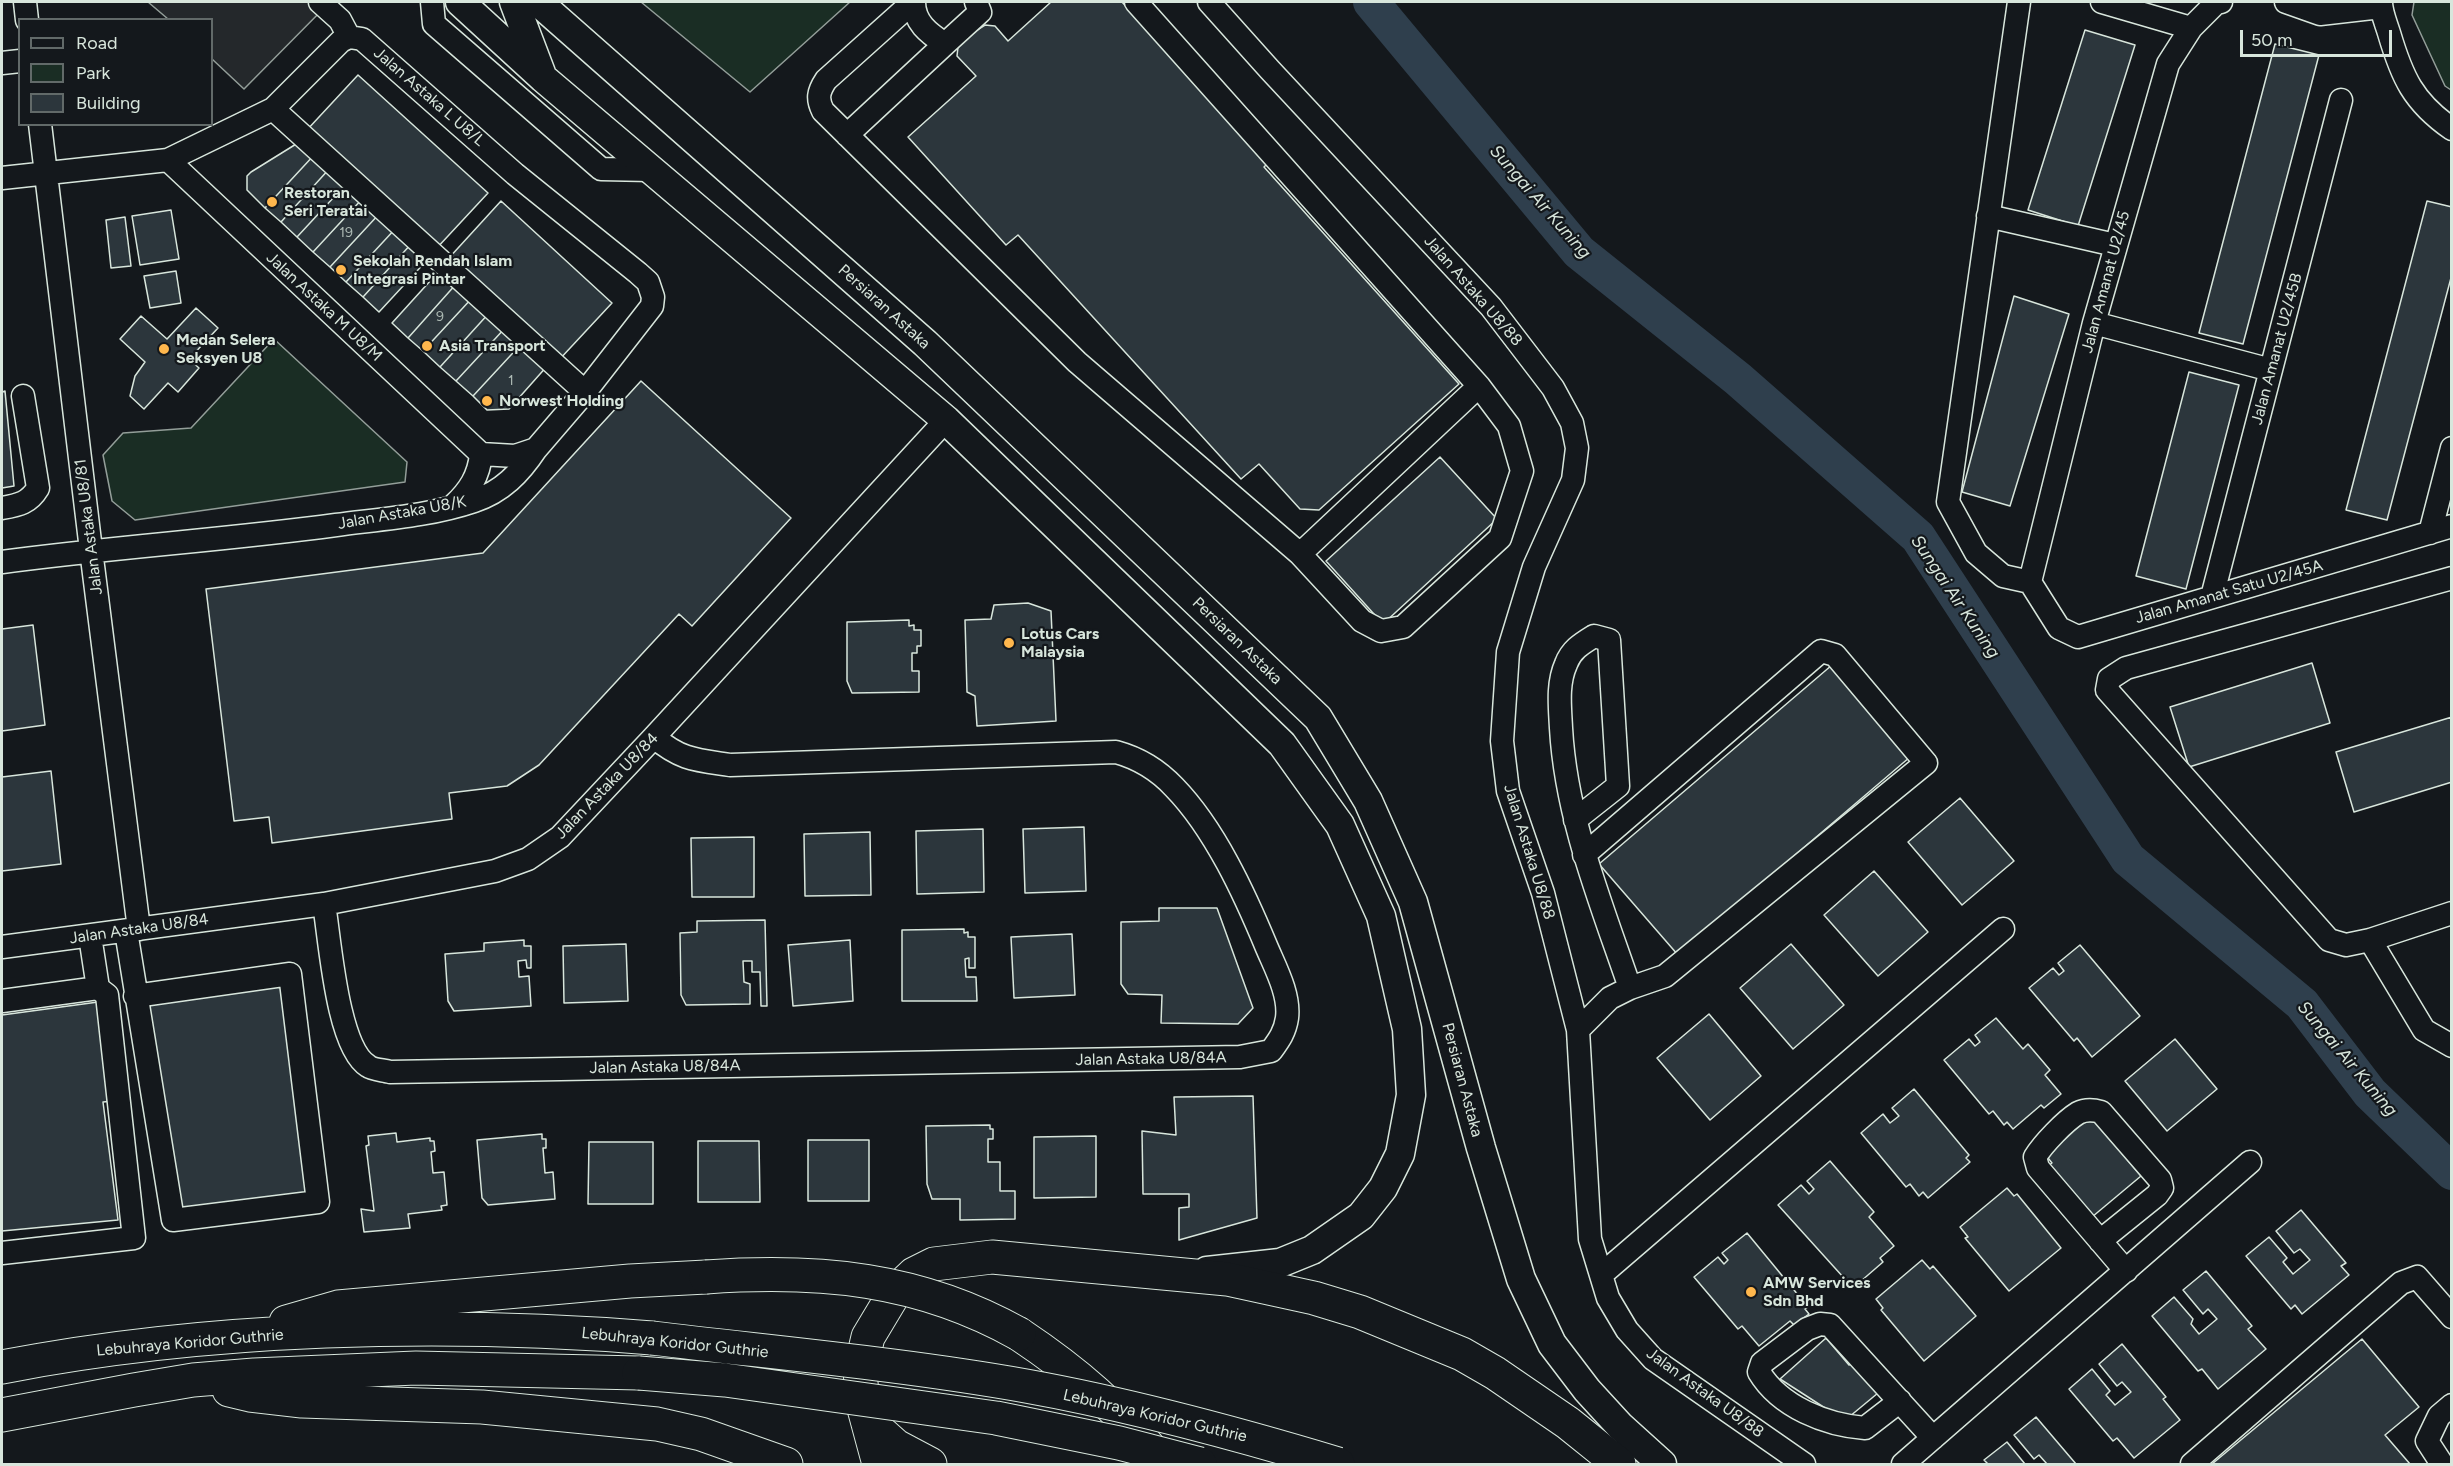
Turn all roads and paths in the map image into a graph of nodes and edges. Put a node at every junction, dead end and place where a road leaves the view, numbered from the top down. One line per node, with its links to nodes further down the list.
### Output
1 (25, 2): 17 (street)
2 (320, 2): 20 (street)
3 (432, 2): 31 (street)
4 (460, 2): 24 (main road)
5 (514, 2): 24 (main road)
6 (538, 2): 19 (main road, Persiaran Astaka)
7 (567, 2): 19 (main road)
8 (913, 2): 21 (street); 29 (street)
9 (1136, 2): 40 (street)
10 (1209, 2): 70 (street, Jalan Astaka U8/88)
11 (2019, 2): 34 (street)
12 (2102, 2): 18 (street)
13 (2217, 2): 18 (street, Jalan Amanat U2/45)
14 (2286, 2): 15 (street)
15 (2381, 4): 28 (street)
16 (982, 5): 21 (street)
17 (27, 18)
18 (2191, 28): 35 (street, Jalan Amanat U2/45)
19 (575, 34): 38 (main road, Persiaran Astaka)
20 (349, 37): 26 (street); 36 (street, Jalan Astaka L U8/L)
21 (945, 44): 29 (street)
22 (18, 61): 23 (street)
23 (2, 63)
24 (543, 78): 31 (main road)
25 (2341, 100): 39 (street, Jalan Amanat U2/45B)
26 (273, 109): 30 (street); 41 (street)
27 (40, 126): 32 (street, Jalan Astaka U8/81)
28 (2451, 129)
29 (847, 135): 51 (street)
30 (168, 160): 32 (street); 46 (street, Jalan Astaka M U8/M)
31 (651, 170): 43 (main road)
32 (46, 172): 33 (street); 50 (street, Jalan Astaka U8/81)
33 (2, 178)
34 (1988, 216): 35 (street); 54 (street)
35 (2115, 245): 37 (street, Jalan Amanat U2/45)
36 (653, 297): 41 (street, Jalan Astaka U8/K)
37 (2094, 322): 39 (street); 54 (street, Jalan Amanat U2/45)
38 (925, 343): 43 (main road); 94 (main road, Persiaran Astaka)
39 (2271, 370): 55 (street, Jalan Amanat U2/45B)
40 (1479, 386): 51 (street); 51 (street)
41 (585, 392): 45 (street, Jalan Astaka U8/K)
42 (23, 396): 48 (street)
43 (946, 420): 56 (street, Jalan Astaka U8/84); 76 (main road)
44 (2451, 448): 49 (street)
45 (536, 449): 46 (street); 47 (street, Jalan Astaka U8/K)
46 (481, 454): 47 (street)
47 (454, 505): 50 (street, Jalan Astaka U8/K)
48 (2, 508)
49 (2441, 530): 55 (street, Jalan Amanat Satu U2/45A)
50 (91, 550): 52 (street, Jalan Astaka U8/K); 62 (street, Jalan Astaka U8/81)
51 (1300, 554)
52 (2, 562)
53 (2451, 578): 64 (street)
54 (2030, 582): 55 (street, Jalan Amanat Satu U2/45A)
55 (2212, 597)
56 (654, 737): 59 (street, Jalan Astaka U8/84); 59 (street, Jalan Astaka U8/84A)
57 (1575, 820): 57 (street); 58 (street)
58 (1584, 855): 67 (street); 67 (street)
59 (324, 904): 62 (street, Jalan Astaka U8/84)
60 (2451, 913): 64 (street)
61 (2003, 929): 77 (street)
62 (133, 930): 63 (street, Jalan Astaka U8/84); 68 (street, Jalan Astaka U8/81)
63 (90, 936): 65 (street, Jalan Astaka U8/84); 66 (street)
64 (2370, 940): 71 (street)
65 (2, 947)
66 (98, 988): 69 (street); 74 (street)
67 (1630, 988): 70 (street)
68 (135, 996): 68 (street, Jalan Astaka U8/81)
69 (2, 1001)
70 (1578, 1030): 77 (street, Jalan Astaka U8/88)
71 (2451, 1046)
72 (2250, 1162): 75 (street)
73 (2100, 1241): 73 (street); 75 (street)
74 (2, 1253)
75 (2126, 1270): 86 (street)
76 (1184, 1274): 85 (highway); 93 (highway)
77 (1601, 1275): 95 (street, Jalan Astaka U8/88)
78 (2451, 1317): 97 (street)
79 (232, 1338): 80 (highway, Lebuhraya Koridor Guthrie); 90 (highway, bridge); 92 (highway, Lebuhraya Koridor Guthrie, bridge)
80 (2, 1367)
81 (193, 1380): 84 (highway, Lebuhraya Koridor Guthrie); 87 (highway); 91 (highway, Lebuhraya Koridor Guthrie, bridge)
82 (1900, 1401): 82 (street); 86 (street)
83 (2451, 1405): 98 (street)
84 (2, 1415)
85 (867, 1420): 88 (highway); 89 (highway)
86 (1933, 1438): 96 (street)
87 (786, 1464)
88 (879, 1464)
89 (930, 1464)
90 (1164, 1464)
91 (1200, 1464)
92 (1338, 1464)
93 (1619, 1464)
94 (1662, 1464)
95 (1804, 1464)
96 (1903, 1464)
97 (2192, 1464)
98 (2442, 1464)

